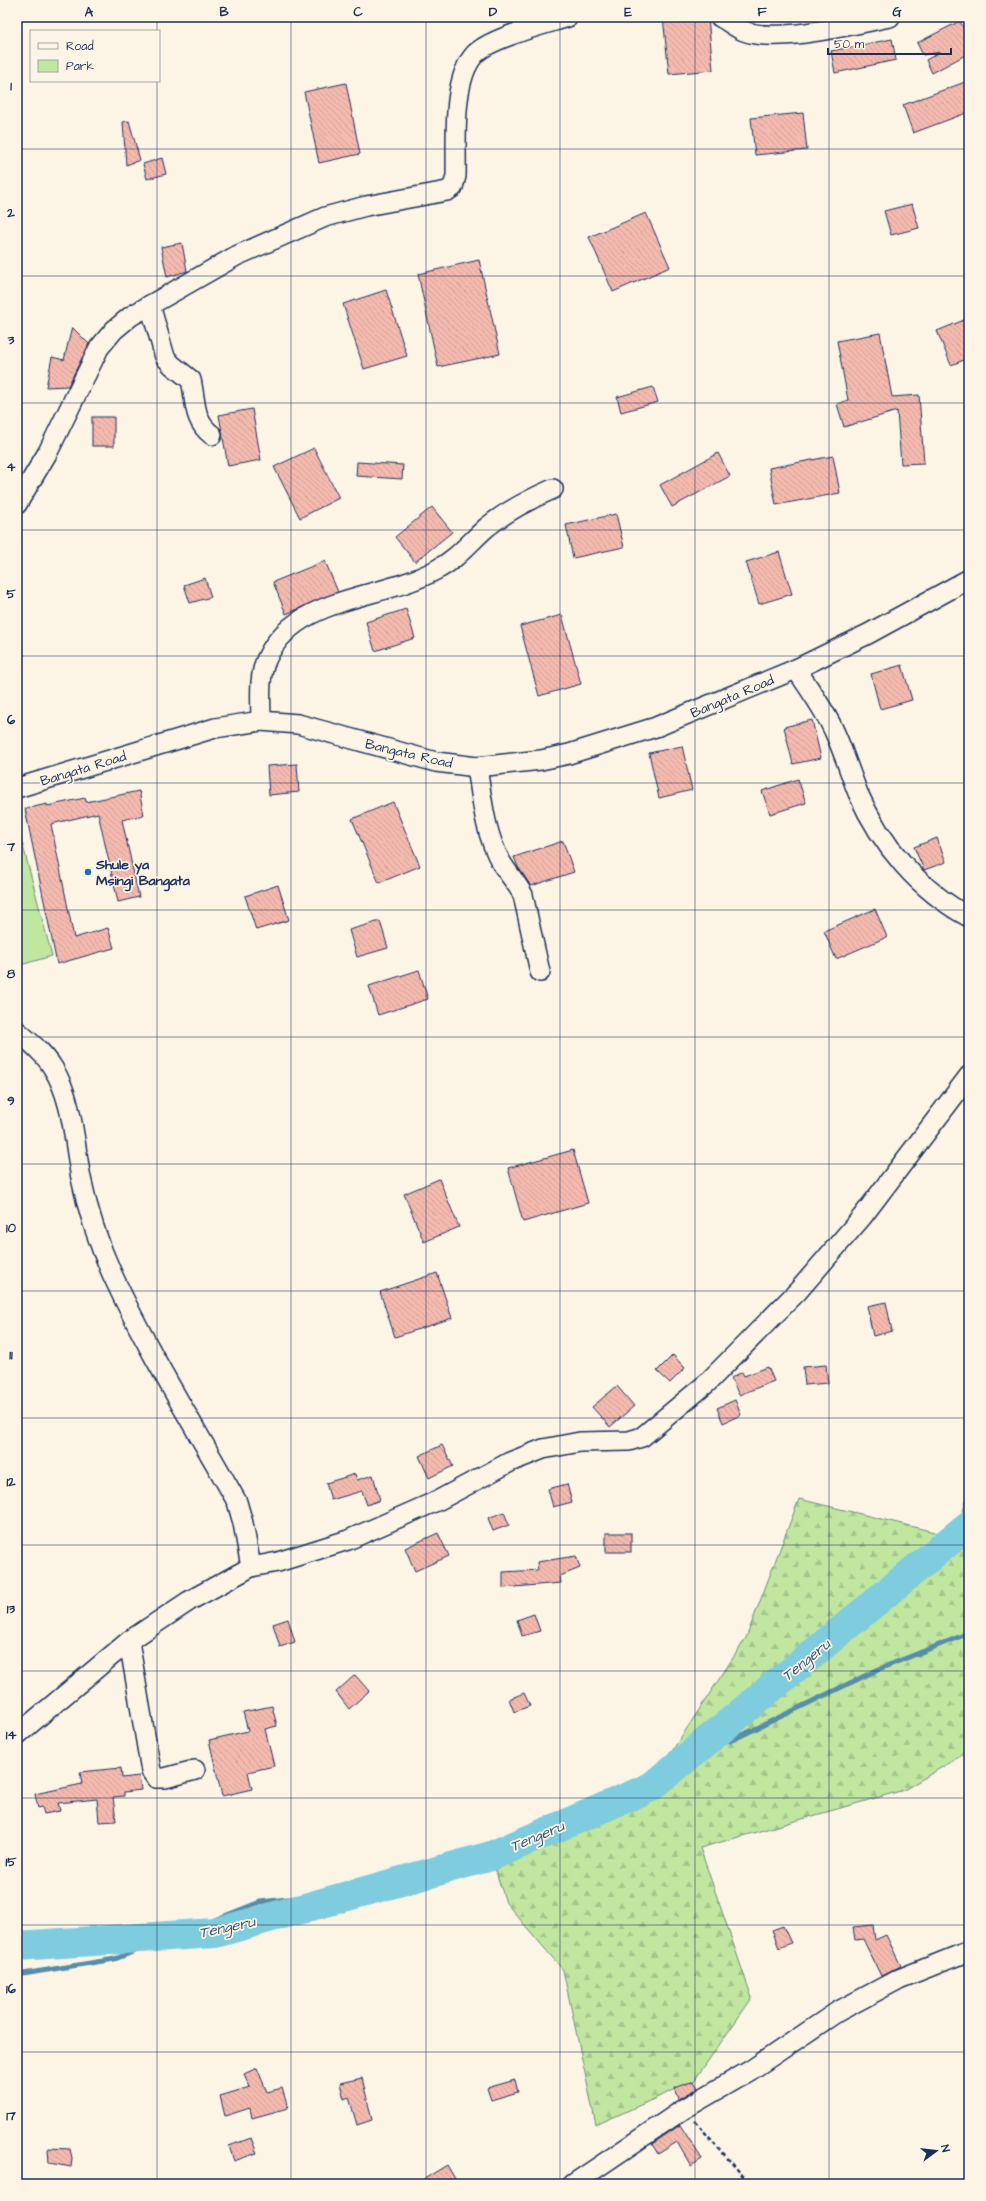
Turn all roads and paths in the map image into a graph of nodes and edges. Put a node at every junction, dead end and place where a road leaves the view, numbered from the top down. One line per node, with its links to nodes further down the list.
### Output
1 (568, 17): 4 (street)
2 (720, 17): 3 (street)
3 (890, 17)
4 (150, 305): 5 (street); 7 (street)
5 (212, 435)
6 (553, 490): 10 (street)
7 (17, 504)
8 (969, 579): 9 (street, Bangata Road)
9 (796, 669): 11 (street, Bangata Road); 13 (street)
10 (261, 721): 11 (street, Bangata Road); 12 (street, Bangata Road)
11 (477, 767): 14 (street)
12 (17, 788)
13 (969, 917)
14 (540, 972)
15 (17, 1032): 17 (street)
16 (969, 1076): 17 (street)
17 (251, 1567): 18 (street)
18 (130, 1641): 19 (street); 20 (street)
19 (17, 1735)
20 (195, 1770)
21 (969, 1951): 22 (street)
22 (684, 2109): 23 (street); 24 (path)
23 (573, 2184)
24 (750, 2184)

